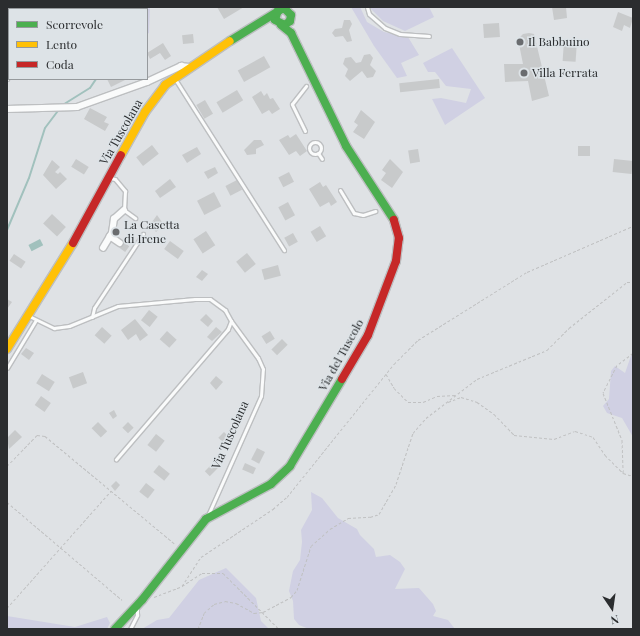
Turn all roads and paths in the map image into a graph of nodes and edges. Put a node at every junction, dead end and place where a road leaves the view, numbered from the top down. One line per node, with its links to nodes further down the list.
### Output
1 (295, 7): 4 (street)
2 (367, 7): 8 (lane)
3 (281, 9): 4 (street); 5 (street, Via Tuscolana); 6 (street)
4 (291, 18): 6 (street); 7 (street)
5 (260, 21): 6 (street); 9 (street, Via Tuscolana)
6 (279, 25): 7 (street)
7 (291, 33): 43 (street, Via del Tuscolo)
8 (429, 36)
9 (188, 67): 10 (street, Via Tuscolana); 12 (street)
10 (174, 77): 16 (street, Via Tuscolana); 26 (lane)
11 (306, 86): 13 (lane)
12 (7, 109)
13 (305, 131)
14 (318, 153): 14 (lane); 15 (lane)
15 (322, 159)
16 (109, 178): 18 (lane); 29 (street, Via Tuscolana)
17 (340, 190): 19 (lane)
18 (124, 210): 20 (lane); 23 (street)
19 (375, 211)
20 (135, 218)
21 (633, 226): 34 (path)
22 (143, 234): 28 (lane)
23 (110, 236): 24 (street); 25 (street)
24 (120, 243)
25 (103, 248)
26 (284, 250)
27 (633, 282): 35 (path)
28 (92, 317): 29 (lane, Via Tuscolana); 30 (lane, Via Tuscolana)
29 (32, 318): 31 (street, Via Tuscolana); 33 (lane)
30 (231, 321): 37 (lane); 43 (lane, Via Tuscolana)
31 (7, 350)
32 (633, 353): 39 (path)
33 (7, 368)
34 (386, 374): 35 (path); 46 (path)
35 (456, 395): 36 (path)
36 (446, 403): 39 (path); 50 (path)
37 (116, 459)
38 (7, 466): 41 (path)
39 (623, 473): 40 (path)
40 (633, 476)
41 (112, 491): 44 (path); 45 (path)
42 (7, 502): 45 (path)
43 (206, 519): 48 (street, Via del Tuscolo)
44 (174, 543)
45 (60, 548): 47 (path); 49 (path)
46 (182, 586): 48 (path); 50 (path)
47 (122, 600)
48 (140, 603): 51 (street, Via del Tuscolo); 52 (lane)
49 (7, 608)
50 (263, 612): 53 (path); 54 (path)
51 (115, 629)
52 (130, 629)
53 (198, 629)
54 (279, 629)

